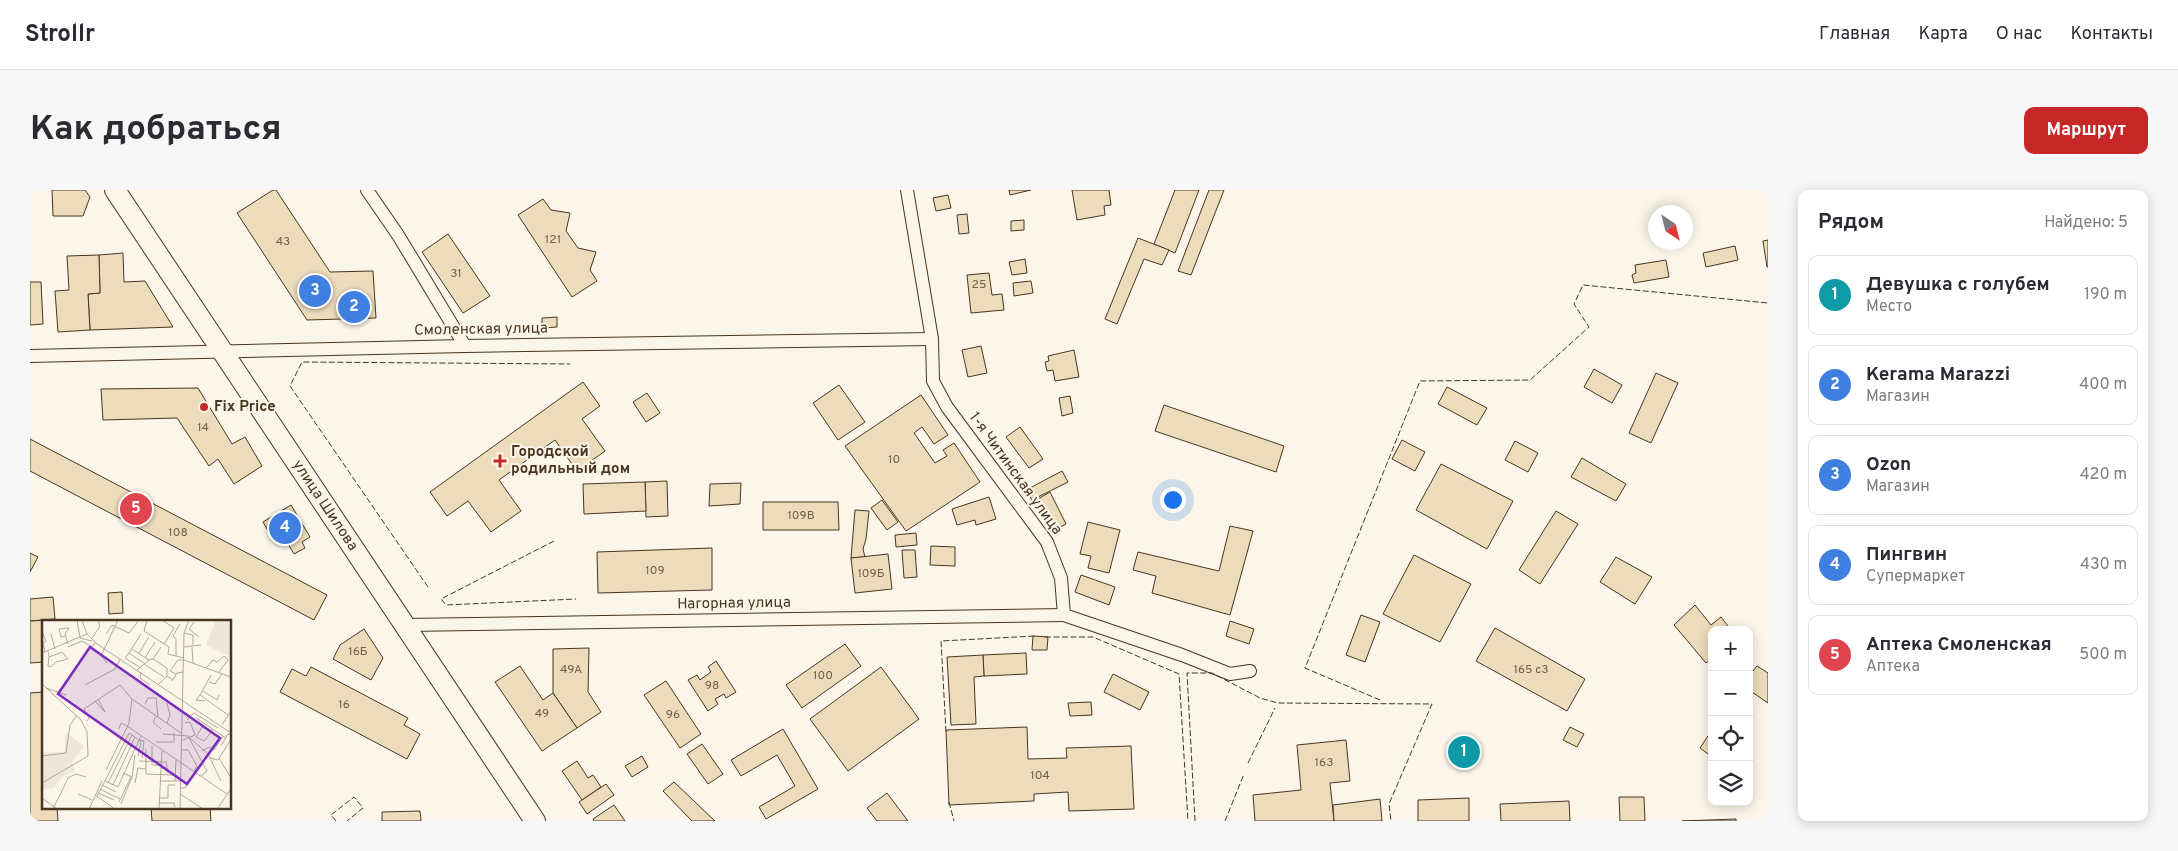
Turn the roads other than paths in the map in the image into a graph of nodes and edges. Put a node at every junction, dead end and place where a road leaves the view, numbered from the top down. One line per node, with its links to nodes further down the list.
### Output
1 (115, 190): 6 (main road, улица Шилова)
2 (366, 190): 5 (street)
3 (907, 190): 4 (street, 1-я Читинская улица)
4 (932, 339): 5 (street, Смоленская улица); 8 (street, 1-я Читинская улица)
5 (465, 346): 6 (street, Смоленская улица)
6 (223, 352): 7 (street, Смоленская улица); 9 (main road, улица Шилова)
7 (30, 356)
8 (1064, 615): 9 (street, Нагорная улица); 10 (street)
9 (405, 624): 11 (main road, улица Шилова)
10 (1250, 672)
11 (535, 821)

